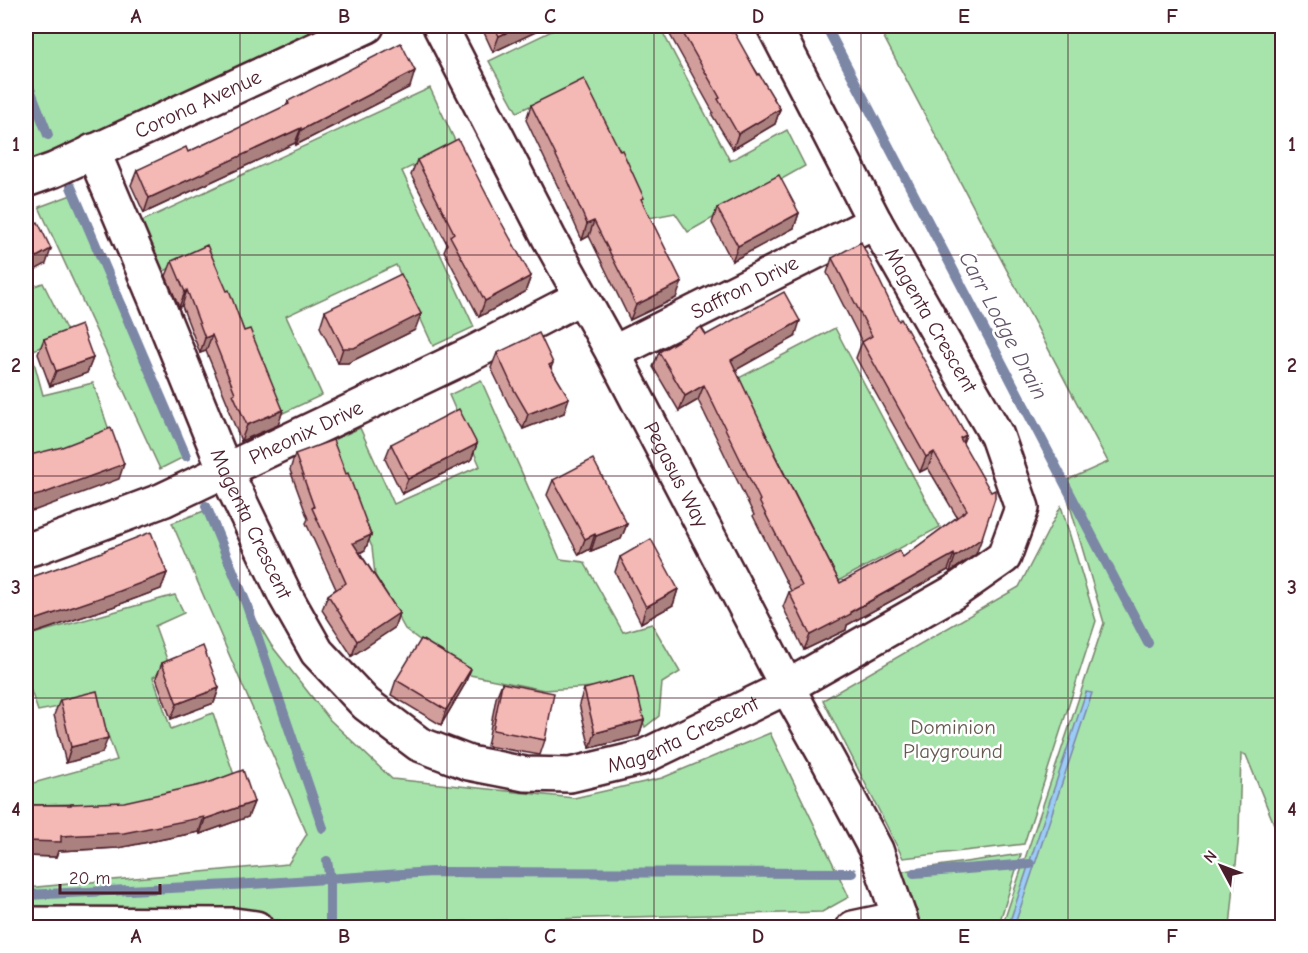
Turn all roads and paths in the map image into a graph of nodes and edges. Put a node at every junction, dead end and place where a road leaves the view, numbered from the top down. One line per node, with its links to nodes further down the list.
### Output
1 (367, 26): 4 (street, Corona Avenue)
2 (440, 26): 7 (street, Pegasus Way)
3 (774, 26): 6 (street, Magenta Crescent)
4 (93, 151): 5 (street, Corona Avenue); 9 (street, Magenta Crescent)
5 (26, 180)
6 (876, 222): 8 (street, Saffron Drive); 11 (street, Magenta Crescent)
7 (581, 297): 8 (street, Pegasus Way); 9 (street, Pheonix Drive)
8 (613, 353): 11 (street, Pegasus Way)
9 (225, 470): 10 (street, Pheonix Drive); 11 (street, Magenta Crescent)
10 (26, 550)
11 (787, 687): 12 (street, Pegasus Way)
12 (901, 922): 15 (street)
13 (26, 924): 14 (street)
14 (256, 927)
15 (853, 927)

